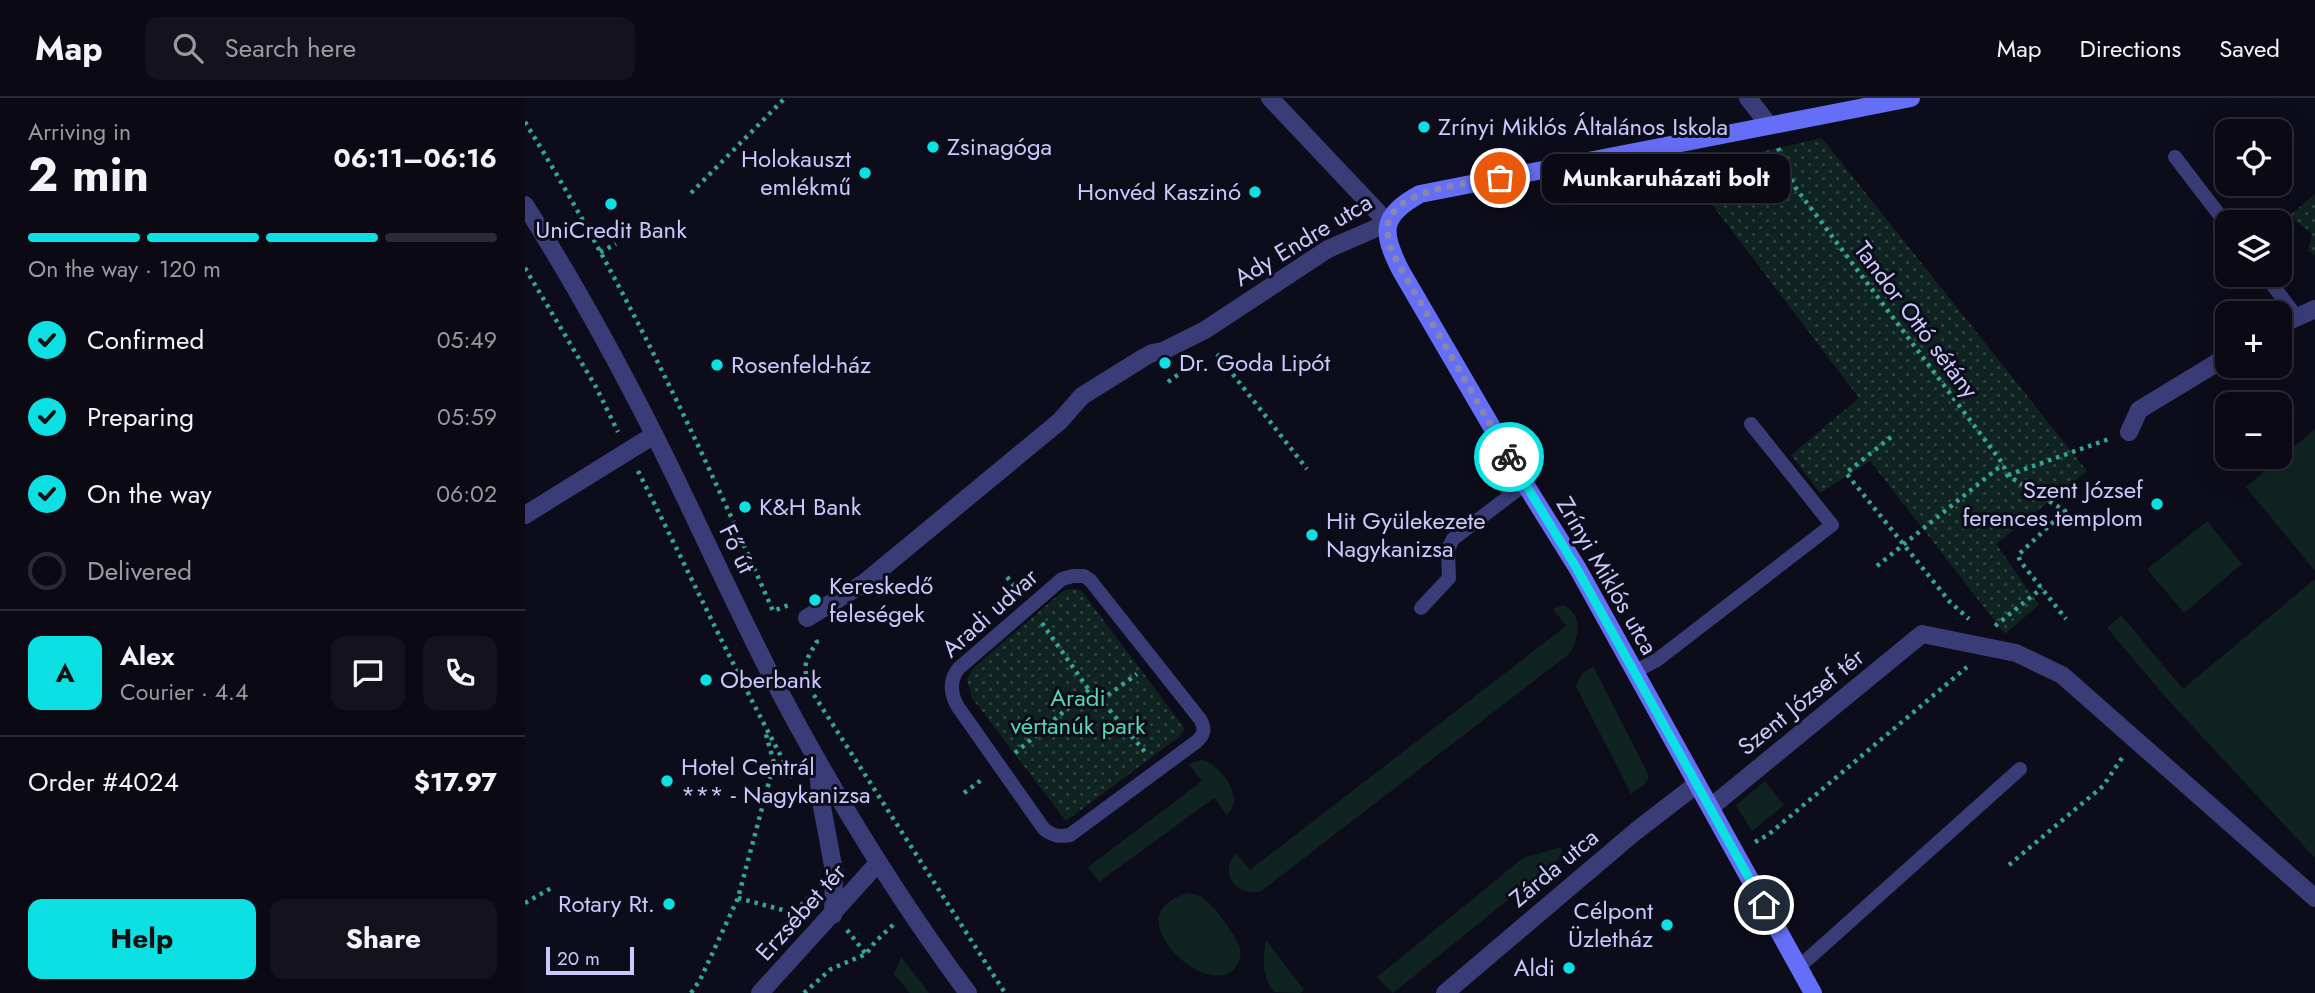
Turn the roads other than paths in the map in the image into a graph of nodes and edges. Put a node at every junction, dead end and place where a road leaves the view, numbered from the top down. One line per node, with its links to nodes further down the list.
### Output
1 (1270, 98): 8 (street)
2 (1748, 98): 4 (street)
3 (1911, 98): 4 (main road, Ady Endre utca)
4 (1768, 124): 8 (main road, Ady Endre utca)
5 (2175, 157): 7 (lane)
6 (525, 205): 16 (street, Fő út)
7 (2216, 210)
8 (1388, 223): 17 (main road, Zrínyi Miklós utca); 20 (street, Ady Endre utca)
9 (2274, 287): 11 (lane)
10 (2315, 309): 11 (street)
11 (2297, 316): 12 (street)
12 (2292, 319)
13 (2215, 364): 15 (street)
14 (1751, 424): 21 (lane)
15 (2129, 432)
16 (654, 435): 18 (street); 22 (street, Fő út)
17 (1525, 484): 19 (lane); 21 (main road, Zrínyi Miklós utca)
18 (525, 515)
19 (1421, 608)
20 (807, 618)
21 (1634, 672): 25 (main road, Zrínyi Miklós utca)
22 (817, 759): 27 (street, Fő út); 29 (street)
23 (1159, 769): 23 (lane, Aradi udvar)
24 (2019, 769): 30 (lane)
25 (1697, 784): 26 (main road, Zrínyi Miklós utca); 33 (street, Zárda utca)
26 (1710, 807): 28 (street, Szent József tér); 30 (main road, Zrínyi Miklós utca)
27 (878, 863): 29 (street, Erzsébet tér); 32 (street, Fő út)
28 (2315, 898)
29 (833, 915): 31 (street, Erzsébet tér)
30 (1798, 967): 34 (main road, Zrínyi Miklós utca)
31 (760, 993)
32 (968, 993)
33 (1445, 993)
34 (1813, 993)

